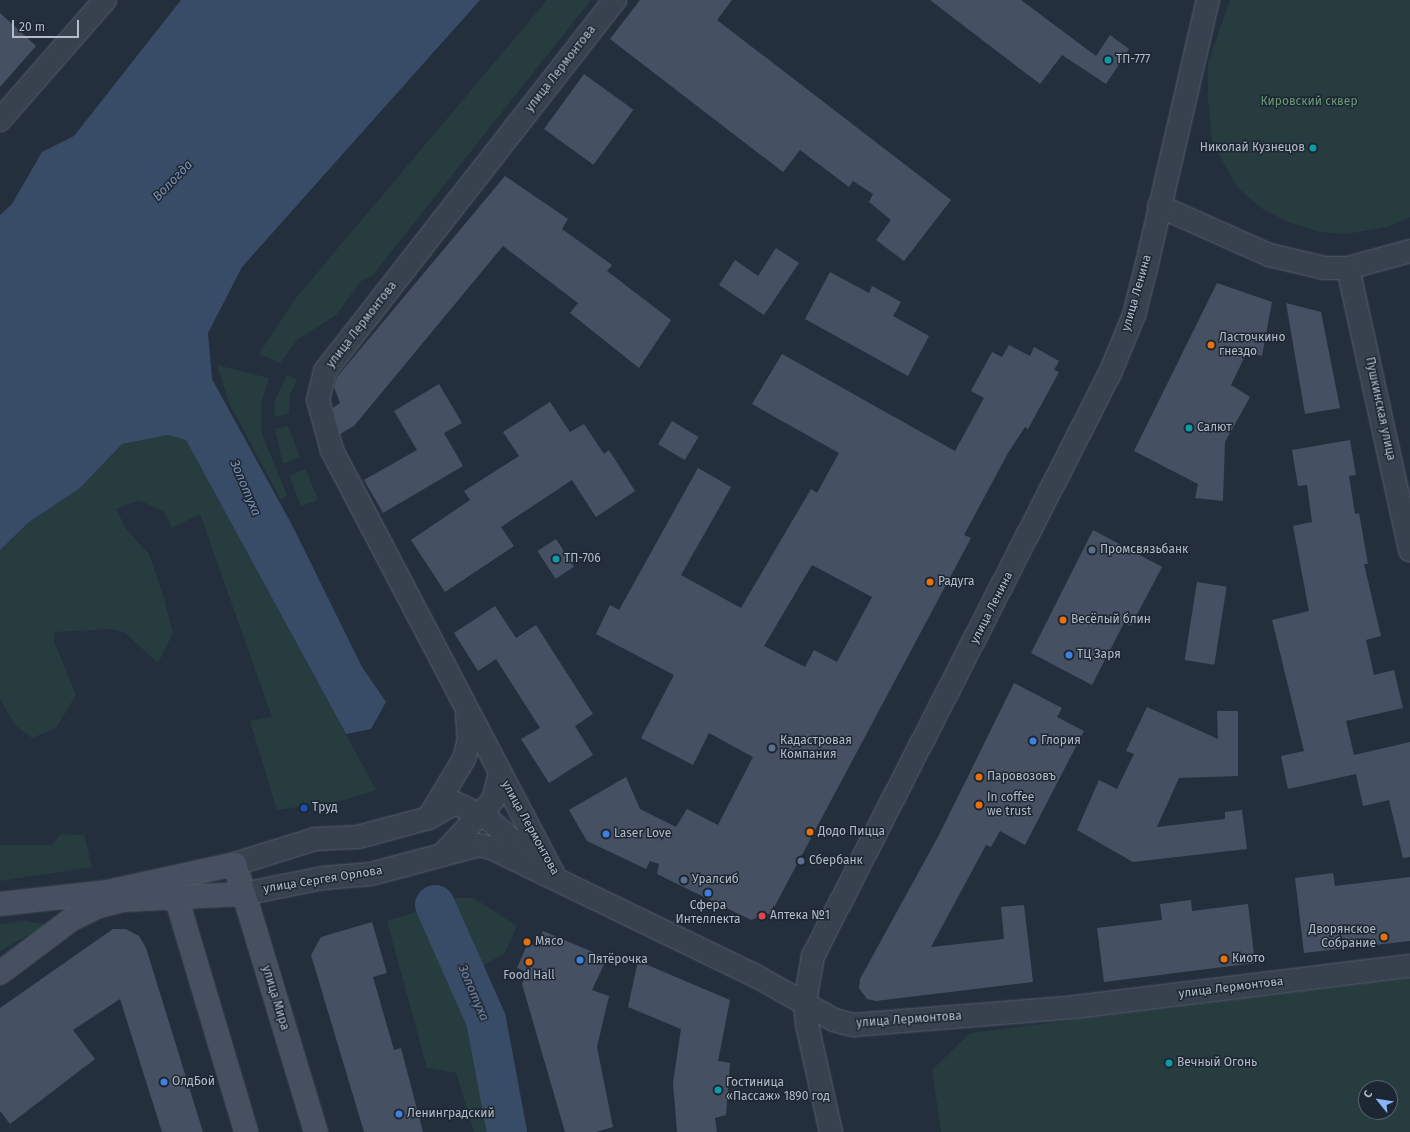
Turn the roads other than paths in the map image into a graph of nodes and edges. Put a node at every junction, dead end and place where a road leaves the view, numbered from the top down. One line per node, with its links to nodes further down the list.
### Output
1 (105, 0): 4 (street)
2 (615, 0): 9 (street, улица Лермонтова)
3 (1208, 0): 5 (street, улица Ленина)
4 (0, 120)
5 (1159, 206): 7 (street); 23 (street, улица Ленина)
6 (1410, 251): 7 (street)
7 (1348, 268): 8 (street, Пушкинская улица)
8 (1410, 550)
9 (466, 712): 10 (street, улица Лермонтова); 12 (street, улица Лермонтова)
10 (500, 773): 11 (street); 15 (street, улица Лермонтова)
11 (482, 815): 12 (street, улица Сергея Орлова); 13 (street); 15 (street, улица Сергея Орлова)
12 (429, 818): 13 (street); 14 (street, улица Сергея Орлова)
13 (442, 855): 15 (street, улица Сергея Орлова); 18 (street, улица Сергея Орлова)
14 (235, 864): 16 (main road, улица Сергея Орлова); 18 (main road, улица Мира)
15 (555, 877): 23 (street, улица Лермонтова)
16 (173, 888): 17 (main road, улица Сергея Орлова); 18 (main road, улица Сергея Орлова); 20 (main road, улица Сергея Орлова); 24 (main road)
17 (107, 892): 19 (main road); 20 (main road)
18 (243, 894): 25 (main road, улица Мира)
19 (0, 904)
20 (72, 919): 22 (main road, улица Сергея Орлова)
21 (1410, 966): 23 (street, улица Лермонтова)
22 (0, 973)
23 (806, 1002): 26 (street, улица Ленина)
24 (246, 1132)
25 (316, 1132)
26 (831, 1132)

